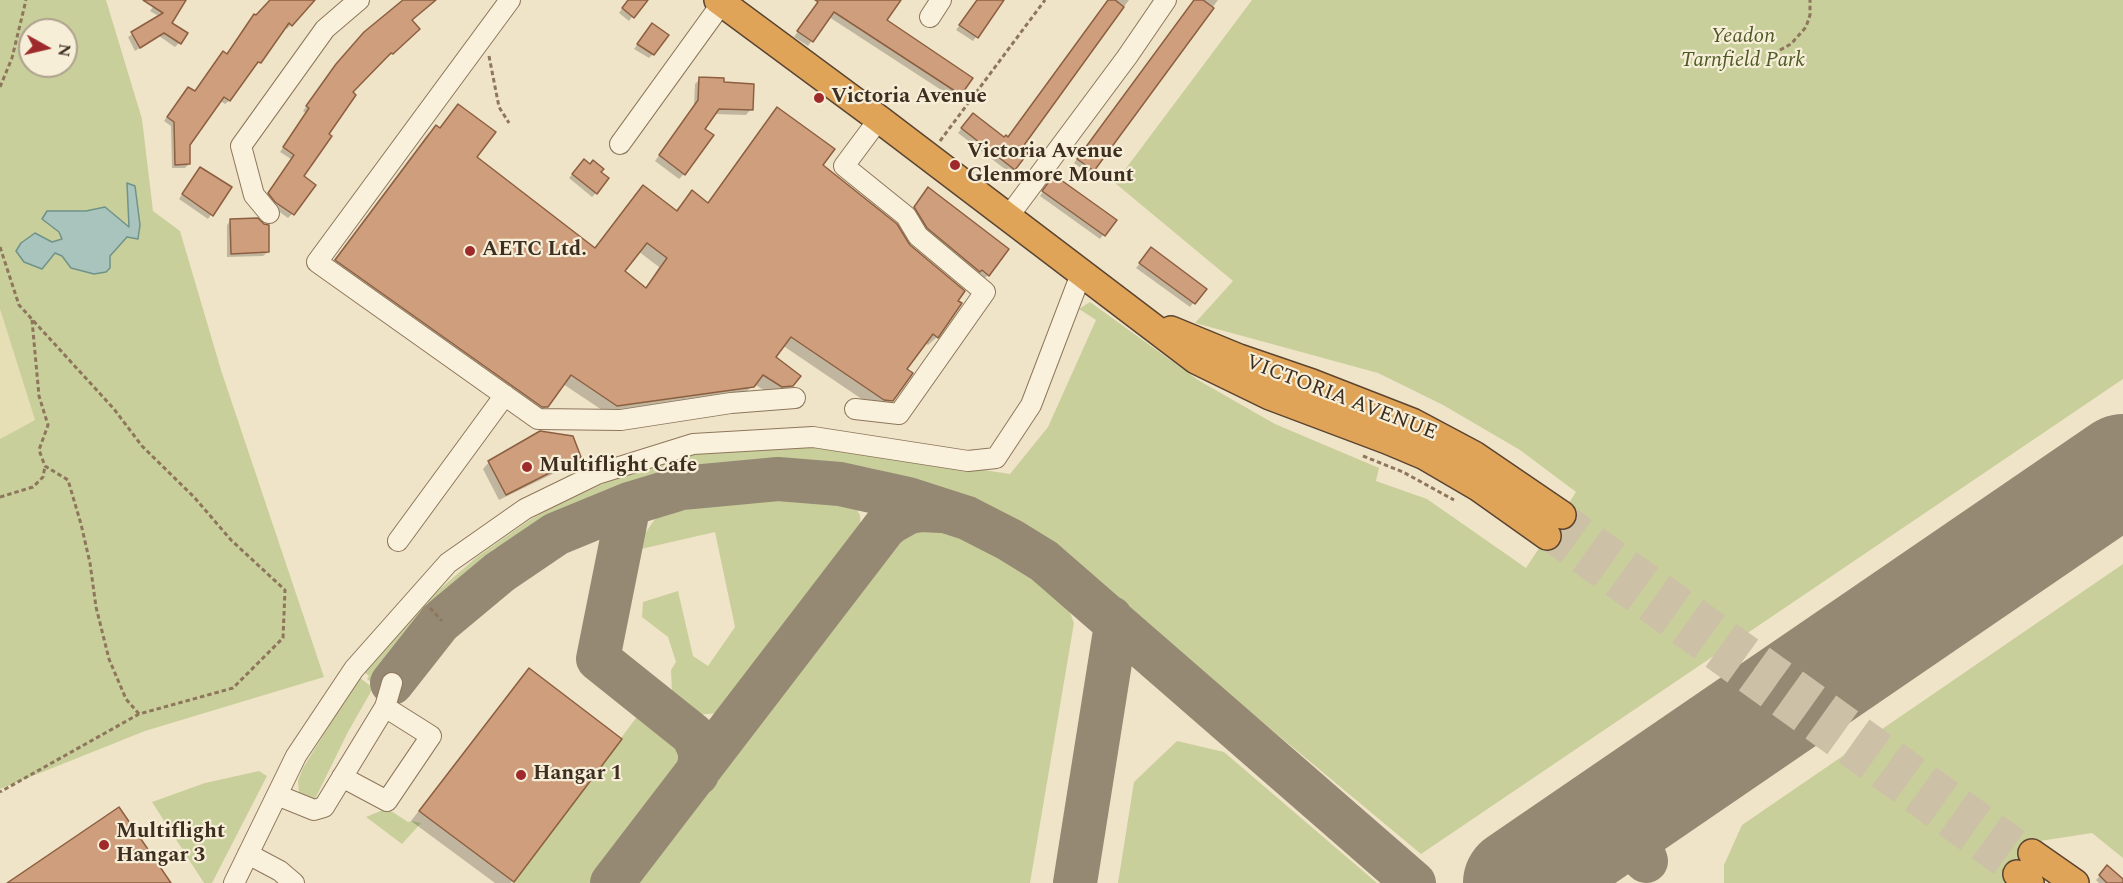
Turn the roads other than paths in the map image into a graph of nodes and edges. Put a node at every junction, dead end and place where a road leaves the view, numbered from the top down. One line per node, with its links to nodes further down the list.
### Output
1 (359, 0): 9 (street)
2 (510, 0): 12 (street)
3 (942, 0): 6 (street)
4 (1166, 0): 10 (street)
5 (720, 2): 7 (highway, VICTORIA AVENUE); 8 (street)
6 (930, 17)
7 (879, 119): 10 (highway, VICTORIA AVENUE); 14 (street)
8 (620, 144)
9 (269, 213)
10 (1008, 217): 11 (highway, VICTORIA AVENUE)
11 (1081, 274): 15 (highway, VICTORIA AVENUE); 20 (street)
12 (505, 395): 13 (street); 16 (street)
13 (795, 398)
14 (855, 409)
15 (1555, 526)
16 (398, 541)
17 (392, 683): 18 (street)
18 (385, 707): 19 (street); 19 (street)
19 (342, 777): 20 (street)
20 (277, 795): 21 (street)
21 (248, 854): 23 (street); 24 (street)
22 (2026, 870): 25 (highway)
23 (234, 883)
24 (294, 883)
25 (2075, 883)

